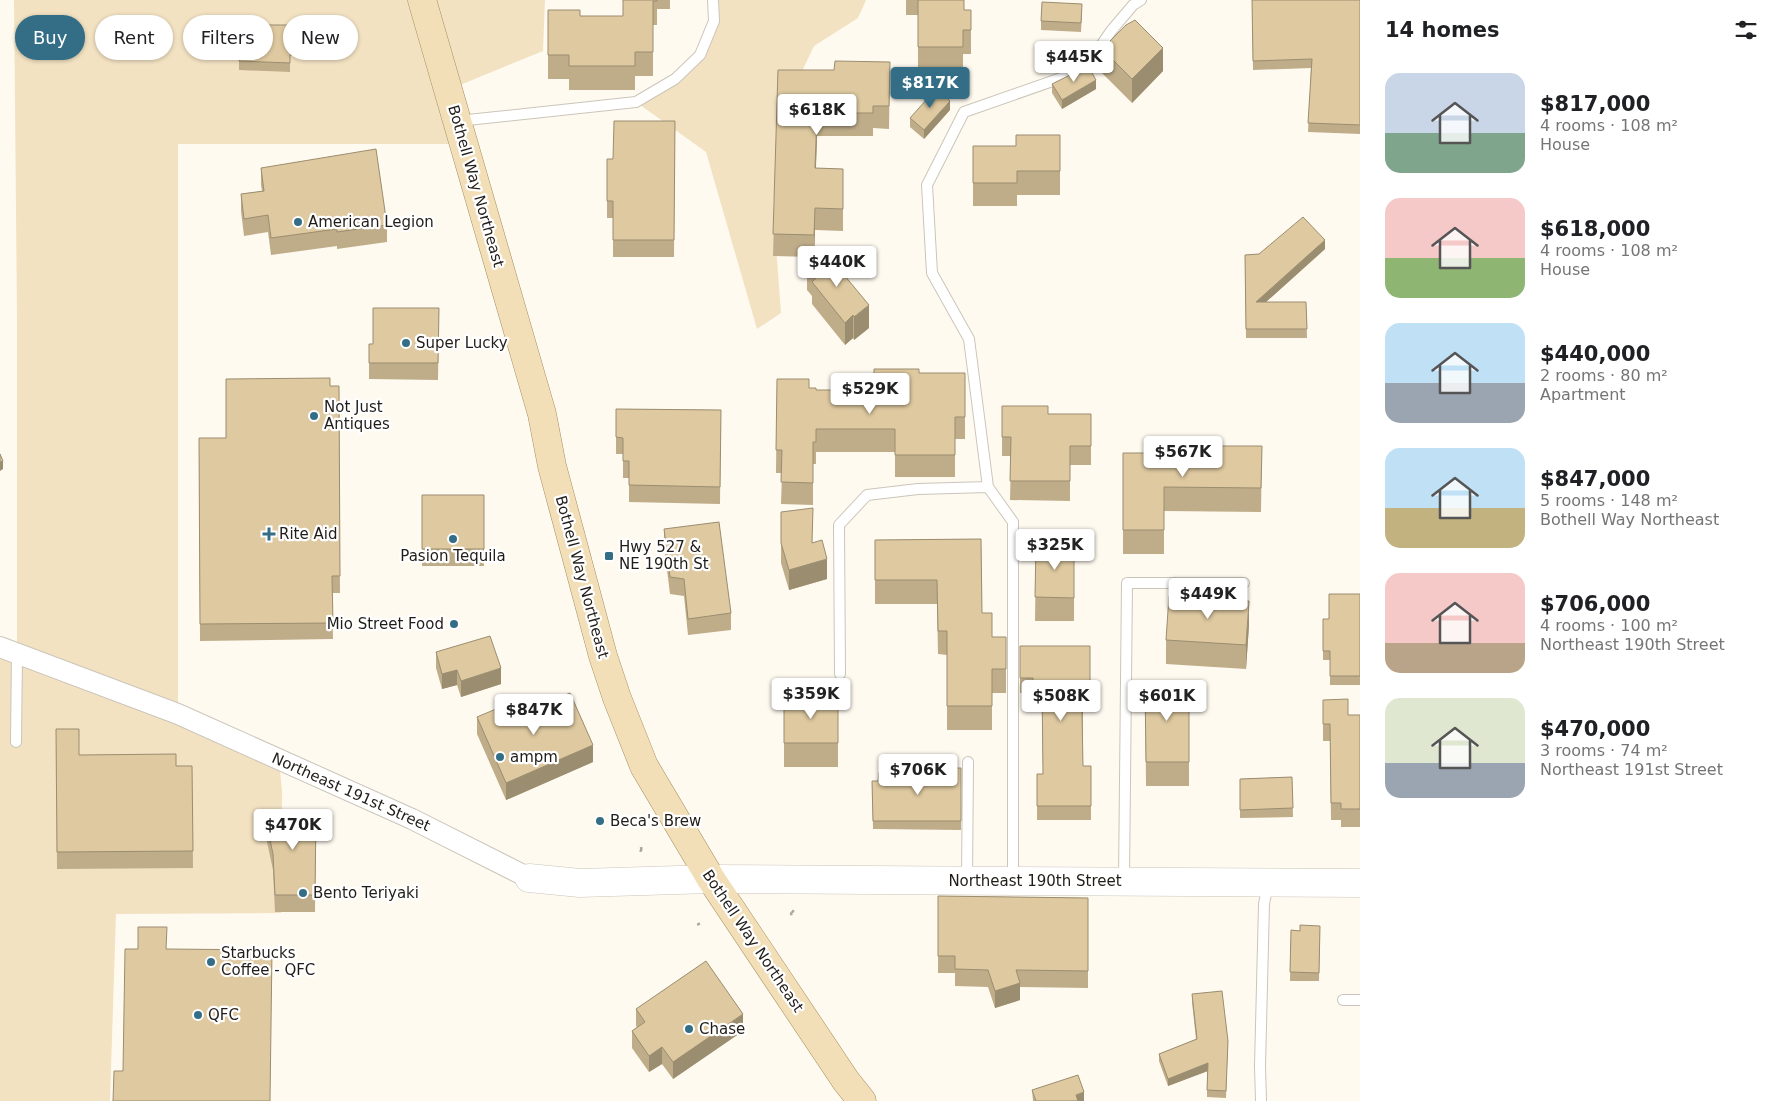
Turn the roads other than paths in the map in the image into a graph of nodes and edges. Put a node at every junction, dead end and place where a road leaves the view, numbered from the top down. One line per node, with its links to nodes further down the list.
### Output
1 (422, 0): 4 (main road, Bothell Way Northeast)
2 (713, 0): 4 (lane)
3 (1141, 0): 5 (lane)
4 (457, 121): 12 (main road, Bothell Way Northeast)
5 (988, 488): 8 (lane); 14 (lane)
6 (1244, 584): 15 (lane)
7 (8, 650): 9 (lane); 11 (street, Northeast 191st Street)
8 (840, 674)
9 (16, 742)
10 (968, 762): 13 (lane)
11 (529, 878): 12 (street, Northeast 191st Street)
12 (711, 879): 13 (street, Northeast 190th Street); 20 (main road, Bothell Way Northeast)
13 (967, 881): 14 (street, Northeast 190th Street)
14 (1013, 881): 15 (street, Northeast 190th Street)
15 (1124, 881): 16 (street, Northeast 190th Street)
16 (1268, 883): 17 (street, Northeast 190th Street); 21 (lane)
17 (1360, 883)
18 (1343, 1000): 19 (lane)
19 (1360, 1000)
20 (862, 1101)
21 (1261, 1101)

